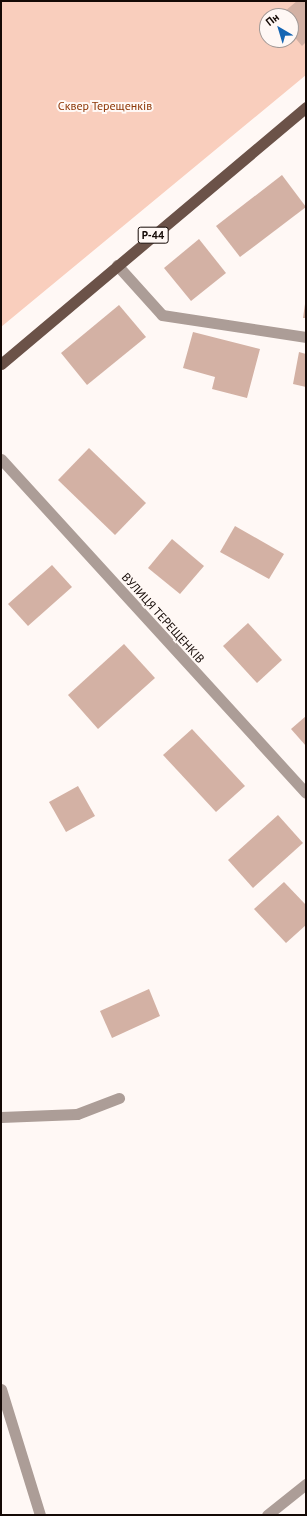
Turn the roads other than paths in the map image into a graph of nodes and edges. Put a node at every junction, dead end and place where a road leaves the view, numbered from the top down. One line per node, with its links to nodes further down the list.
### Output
1 (306, 107): 2 (main road, Р-44)
2 (117, 266): 3 (street); 4 (main road, Р-44)
3 (306, 338)
4 (1, 364)
5 (1, 459): 6 (street, ВУЛИЦЯ ТЕРЕЩЕНКІВ)
6 (306, 794)
7 (119, 1098): 8 (street)
8 (1, 1117)
9 (1, 1389): 11 (street)
10 (306, 1484): 12 (street)
11 (40, 1515)
12 (268, 1515)

